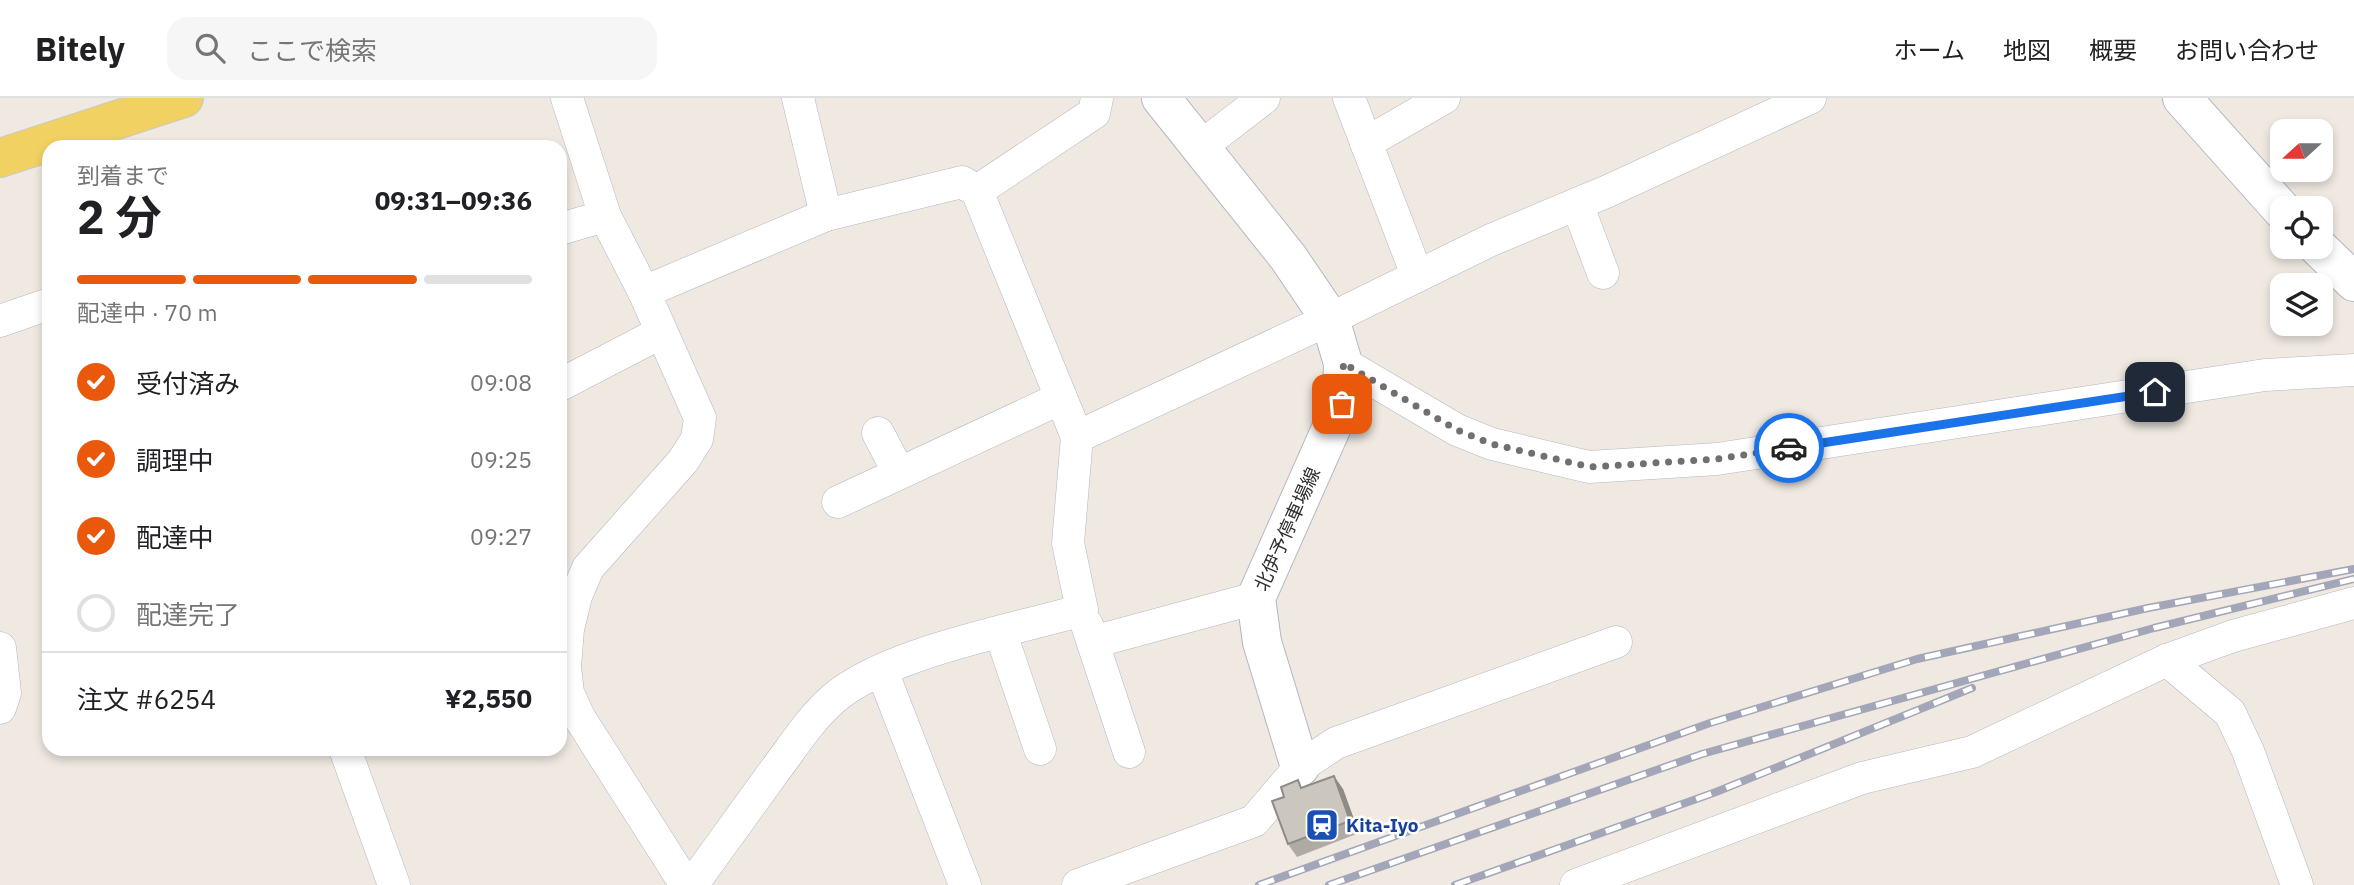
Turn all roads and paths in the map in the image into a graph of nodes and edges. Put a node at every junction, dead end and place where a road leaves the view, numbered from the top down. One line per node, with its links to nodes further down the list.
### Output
1 (184, 98): 11 (main road)
2 (567, 98): 20 (street)
3 (798, 98): 19 (street)
4 (1097, 98): 16 (street)
5 (1161, 98): 13 (main road, 北伊予停車場線)
6 (1264, 98): 13 (street)
7 (1349, 98): 12 (street)
8 (1444, 98): 12 (street)
9 (1810, 98): 18 (street)
10 (2182, 98): 17 (main road)
11 (90, 139)
12 (1366, 143): 24 (street)
13 (1199, 148): 28 (main road, 北伊予停車場線)
14 (42, 149): 15 (main road)
15 (0, 158)
16 (977, 191): 19 (street); 34 (street)
17 (2270, 197)
18 (1577, 204): 23 (street); 24 (street)
19 (826, 215): 26 (street)
20 (605, 216): 21 (street); 26 (street)
21 (567, 227)
22 (2330, 259): 25 (main road)
23 (1603, 273)
24 (1418, 275): 28 (street)
25 (2354, 282)
26 (644, 292): 30 (street)
27 (42, 306): 29 (street)
28 (1331, 319): 31 (main road, 北伊予停車場線); 36 (street)
29 (0, 321)
30 (660, 333): 33 (street); 43 (street)
31 (1343, 363): 32 (street); 39 (main road, 北伊予停車場線)
32 (2354, 370)
33 (567, 381)
34 (1061, 398): 36 (street); 37 (street)
35 (878, 433): 37 (street)
36 (1077, 438): 41 (street)
37 (900, 473): 38 (street)
38 (838, 502)
39 (1256, 598): 44 (street); 54 (main road, 北伊予停車場線)
40 (2354, 603): 47 (street)
41 (1082, 610): 42 (street); 44 (street)
42 (1001, 634): 48 (street); 51 (street)
43 (567, 642)
44 (1093, 642): 52 (street)
45 (1616, 642): 54 (street)
46 (0, 648): 50 (street)
47 (2167, 660): 60 (street); 61 (street)
48 (882, 671): 57 (street); 58 (street)
49 (567, 684): 56 (street)
50 (0, 708)
51 (1040, 749)
52 (1129, 752)
53 (348, 756): 55 (street)
54 (1300, 767): 59 (street)
55 (394, 885)
56 (686, 885)
57 (692, 885)
58 (965, 885)
59 (1078, 885)
60 (1576, 885)
61 (2297, 885)

